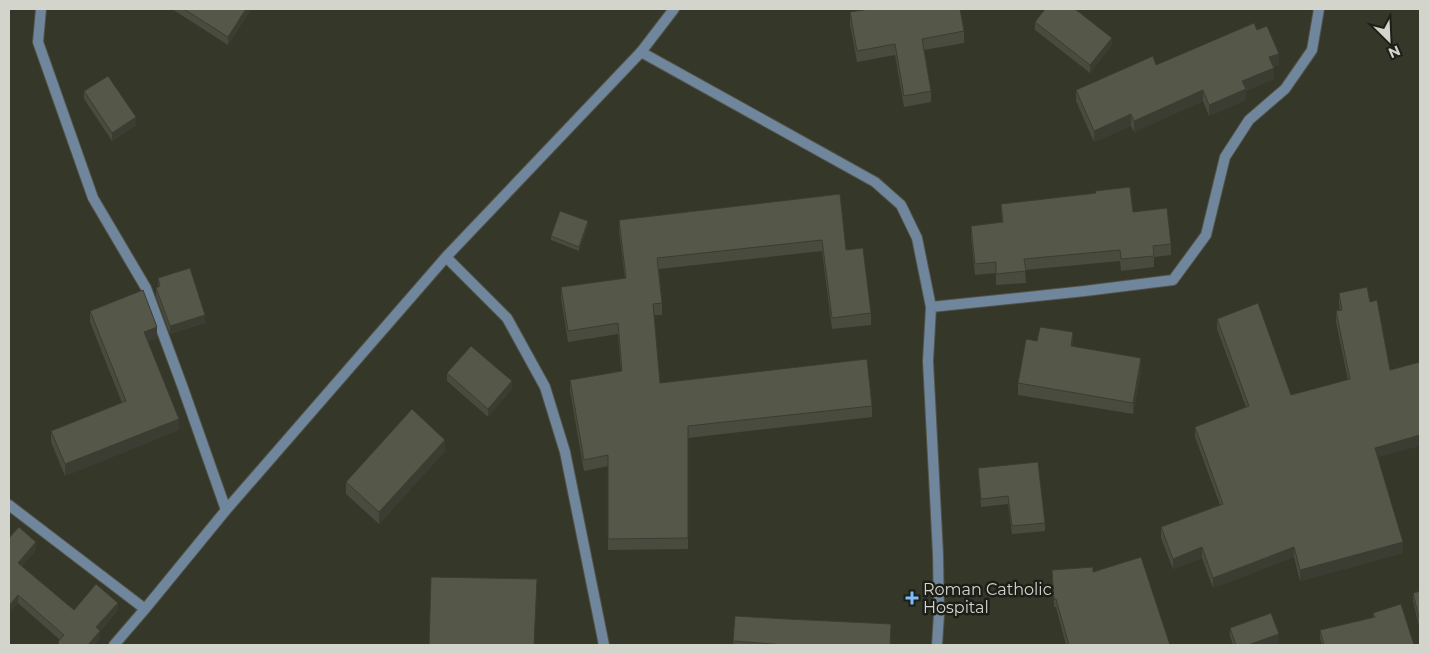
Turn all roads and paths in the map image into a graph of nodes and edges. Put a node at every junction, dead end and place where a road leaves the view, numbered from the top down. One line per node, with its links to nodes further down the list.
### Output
1 (40, 9): 8 (street)
2 (674, 9): 4 (street)
3 (1320, 9): 6 (street)
4 (641, 52): 5 (street); 6 (street)
5 (446, 257): 8 (street); 11 (street)
6 (931, 307): 12 (street)
7 (9, 505): 9 (street)
8 (226, 510): 9 (street)
9 (145, 609): 10 (street)
10 (114, 645)
11 (604, 645)
12 (937, 645)

